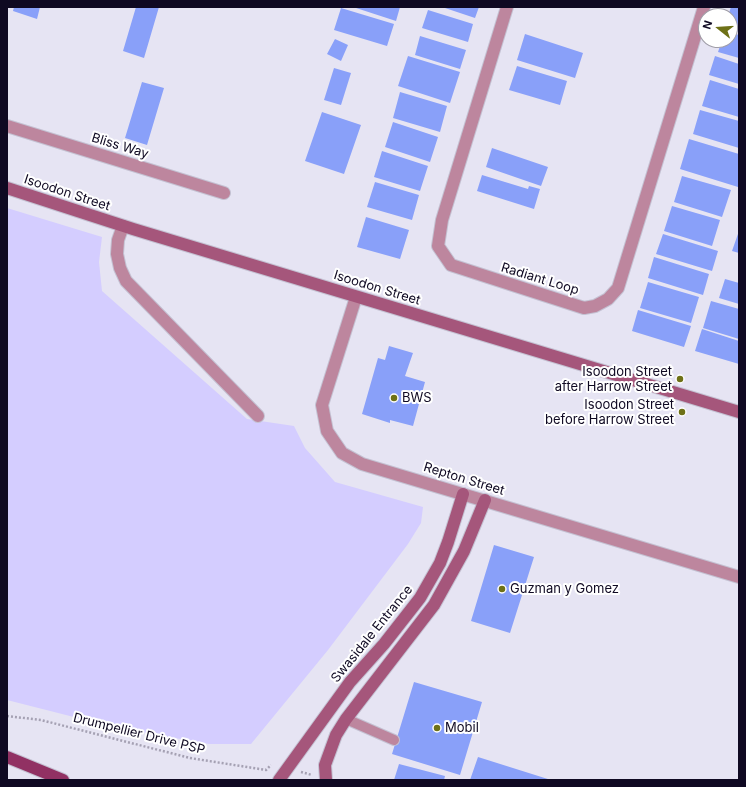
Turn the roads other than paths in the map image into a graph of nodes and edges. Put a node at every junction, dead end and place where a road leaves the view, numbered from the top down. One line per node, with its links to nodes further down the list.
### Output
1 (507, 7): 2 (street, Radiant Loop)
2 (704, 7)
3 (7, 126): 5 (street, Bliss Way)
4 (7, 188): 6 (street, Isoodon Street)
5 (224, 193)
6 (123, 226): 7 (street, Isoodon Street); 9 (street)
7 (356, 296): 8 (street, Isoodon Street); 10 (street, Repton Street)
8 (739, 412)
9 (258, 416)
10 (463, 494): 11 (street, Repton Street); 18 (street, Swasidale Entrance)
11 (484, 500): 12 (street, Repton Street); 13 (street)
12 (739, 578)
13 (346, 719): 14 (lane); 16 (street)
14 (394, 740)
15 (7, 757): 17 (main road)
16 (326, 779)
17 (63, 780)
18 (279, 780)

